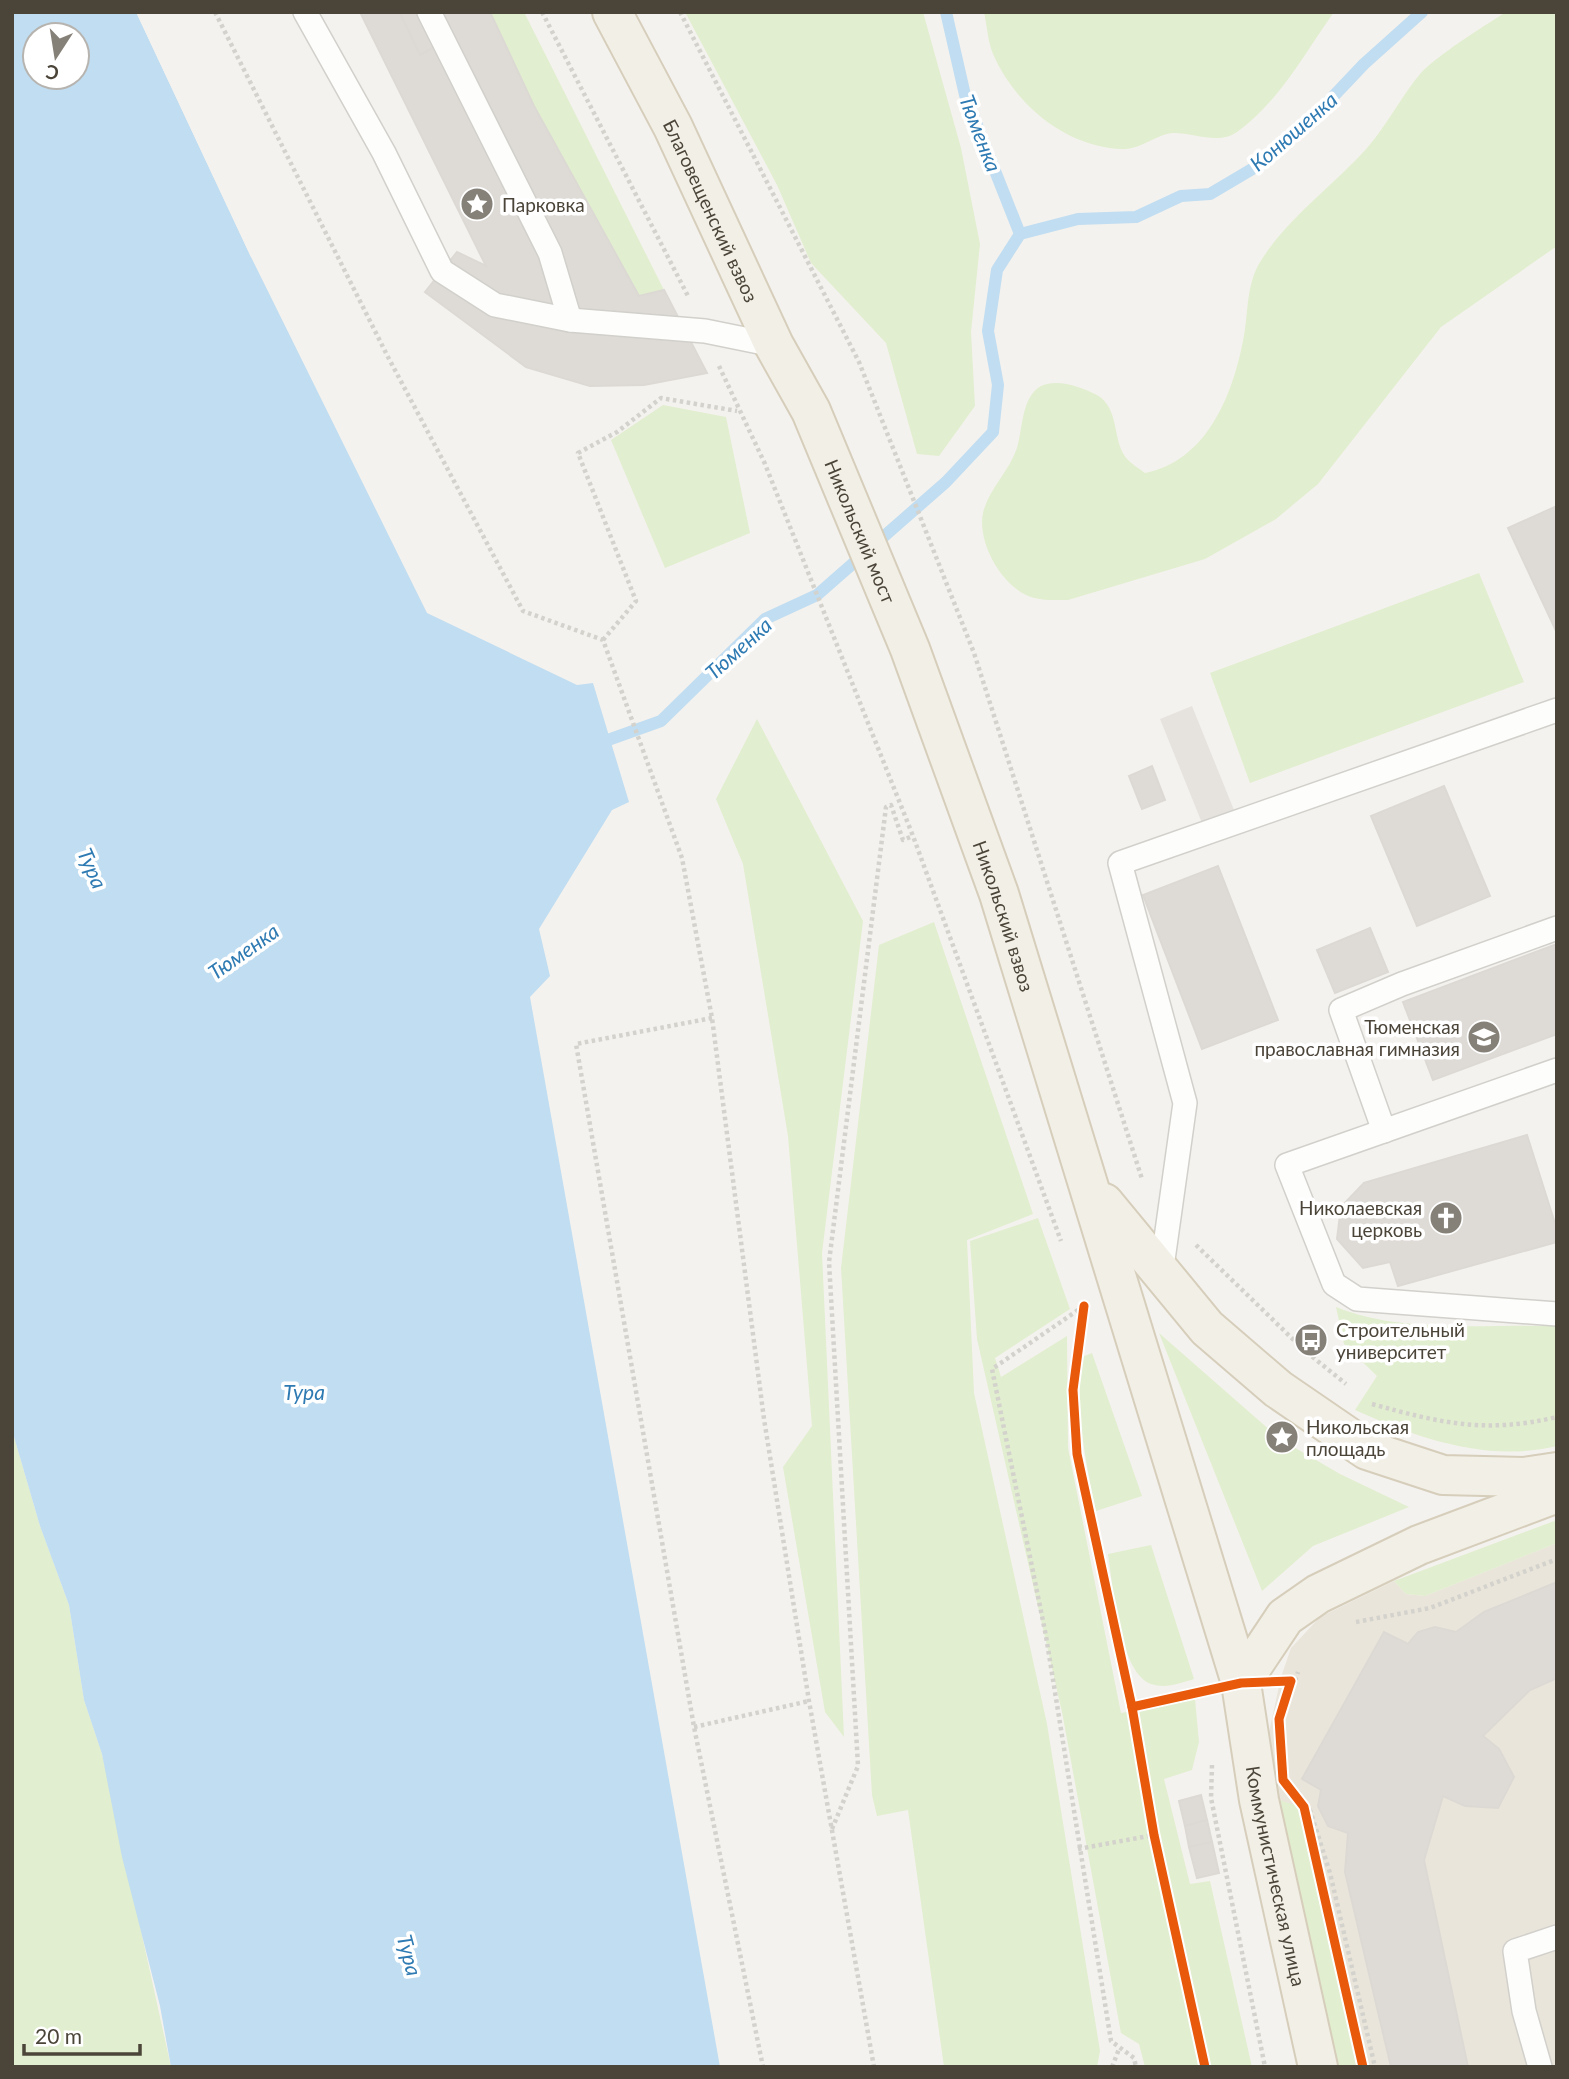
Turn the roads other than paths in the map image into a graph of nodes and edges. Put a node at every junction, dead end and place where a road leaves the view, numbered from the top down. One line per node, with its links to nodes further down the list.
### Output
1 (305, 12): 4 (lane)
2 (429, 12): 4 (lane)
3 (612, 12): 5 (main road, Благовещенский взвоз)
4 (570, 320): 5 (lane)
5 (774, 345): 6 (main road, Благовещенский взвоз)
6 (811, 411): 7 (main road, Никольский мост)
7 (910, 649): 12 (main road, Никольский взвоз)
8 (1557, 710): 13 (lane)
9 (1557, 928): 11 (lane)
10 (1557, 1070): 11 (lane)
11 (1384, 1131): 14 (lane)
12 (1091, 1186): 13 (main road); 17 (main road, Никольский взвоз)
13 (1161, 1274): 15 (main road)
14 (1557, 1314)
15 (1557, 1472)
16 (1557, 1493): 17 (main road)
17 (1241, 1683): 19 (main road, Коммунистическая улица)
18 (1557, 1937): 20 (lane)
19 (1318, 2067)
20 (1540, 2067)

